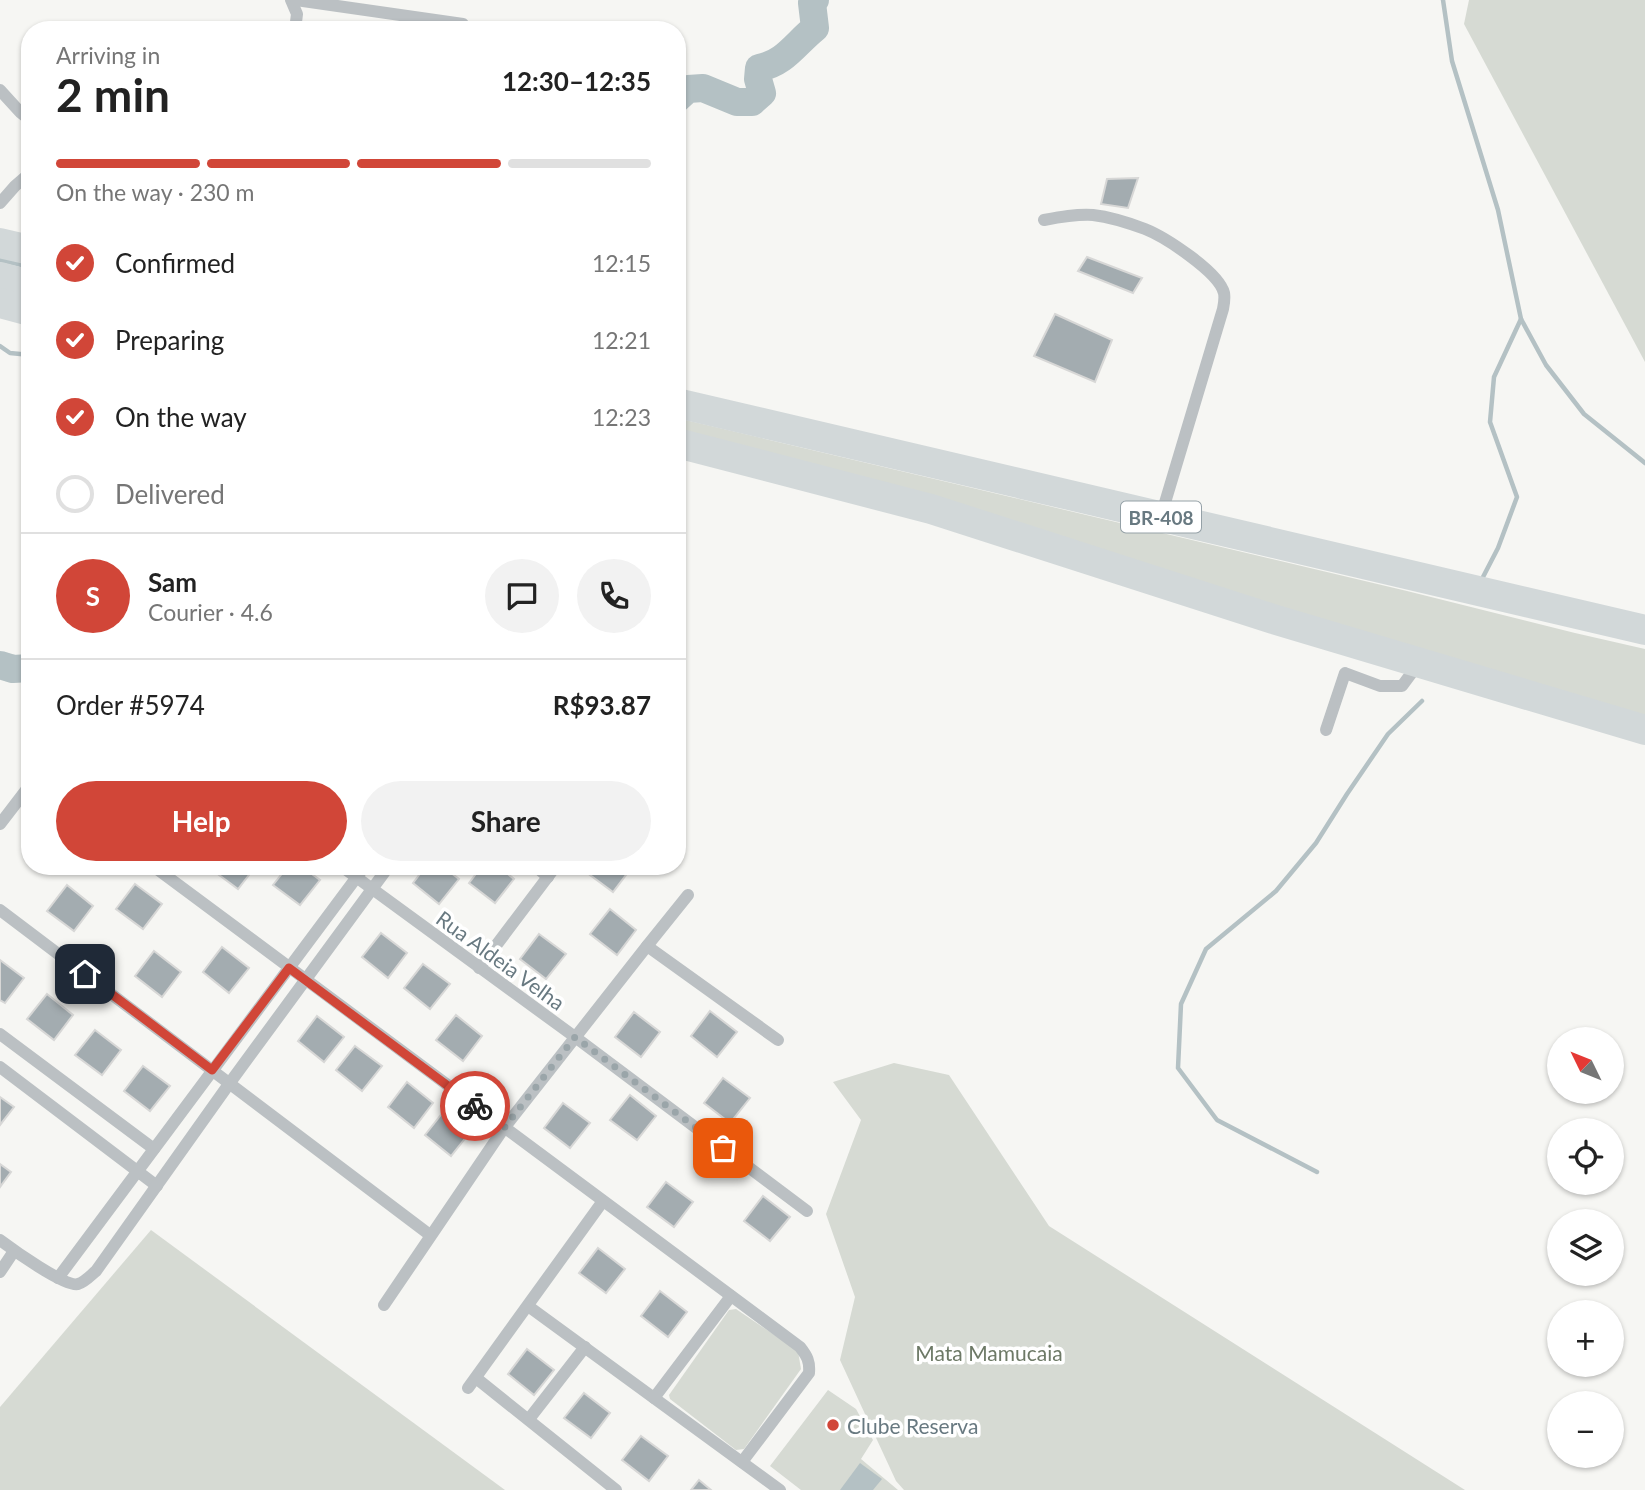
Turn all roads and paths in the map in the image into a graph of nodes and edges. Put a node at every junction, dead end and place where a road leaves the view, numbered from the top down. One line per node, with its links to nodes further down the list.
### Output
1 (294, 0): 2 (street); 3 (street)
2 (296, 21)
3 (442, 21)
4 (0, 90): 5 (street)
5 (21, 113)
6 (21, 181): 7 (street)
7 (0, 203)
8 (1044, 220): 17 (street)
9 (0, 243): 10 (highway)
10 (21, 248)
11 (0, 277): 12 (highway)
12 (21, 283)
13 (0, 303): 14 (highway)
14 (21, 309)
15 (686, 405): 17 (highway, BR-408)
16 (686, 458): 19 (highway)
17 (1161, 517): 18 (highway, BR-408)
18 (1645, 630)
19 (1419, 663): 20 (street); 21 (highway)
20 (1326, 730)
21 (1645, 730)
22 (21, 797): 23 (street)
23 (0, 824)
24 (165, 875): 34 (street)
25 (352, 875): 29 (street, Rua Aldeia Velha)
26 (358, 875): 29 (street)
27 (382, 875): 30 (street)
28 (549, 875): 35 (street)
29 (356, 878): 30 (street, Rua Aldeia Velha); 34 (street)
30 (371, 890): 35 (street, Rua Aldeia Velha); 36 (street)
31 (688, 895): 33 (street)
32 (0, 910): 41 (street)
33 (647, 946): 38 (street); 39 (street)
34 (289, 968): 36 (street); 41 (street)
35 (479, 968): 38 (street, Rua Aldeia Velha)
36 (306, 979): 42 (street); 43 (street)
37 (0, 1034): 44 (street)
38 (575, 1037): 43 (street); 48 (street, Rua Aldeia Velha)
39 (778, 1040)
40 (0, 1067): 45 (street)
41 (212, 1070): 42 (street); 44 (street)
42 (229, 1084): 46 (street); 49 (street)
43 (504, 1128): 47 (street); 49 (street)
44 (154, 1149): 45 (street)
45 (138, 1172): 46 (street); 53 (street)
46 (157, 1186): 53 (street)
47 (603, 1201): 54 (street); 56 (street)
48 (807, 1211)
49 (430, 1235): 55 (street)
50 (0, 1240): 51 (street)
51 (14, 1251): 52 (street); 53 (street)
52 (0, 1272)
53 (58, 1278)
54 (732, 1296): 58 (street); 60 (street)
55 (384, 1305)
56 (528, 1306): 57 (street); 59 (street)
57 (585, 1347): 58 (street); 59 (street)
58 (654, 1398): 60 (street)
59 (529, 1419): 61 (street)
60 (741, 1462): 62 (street)
61 (616, 1490)
62 (780, 1490)

